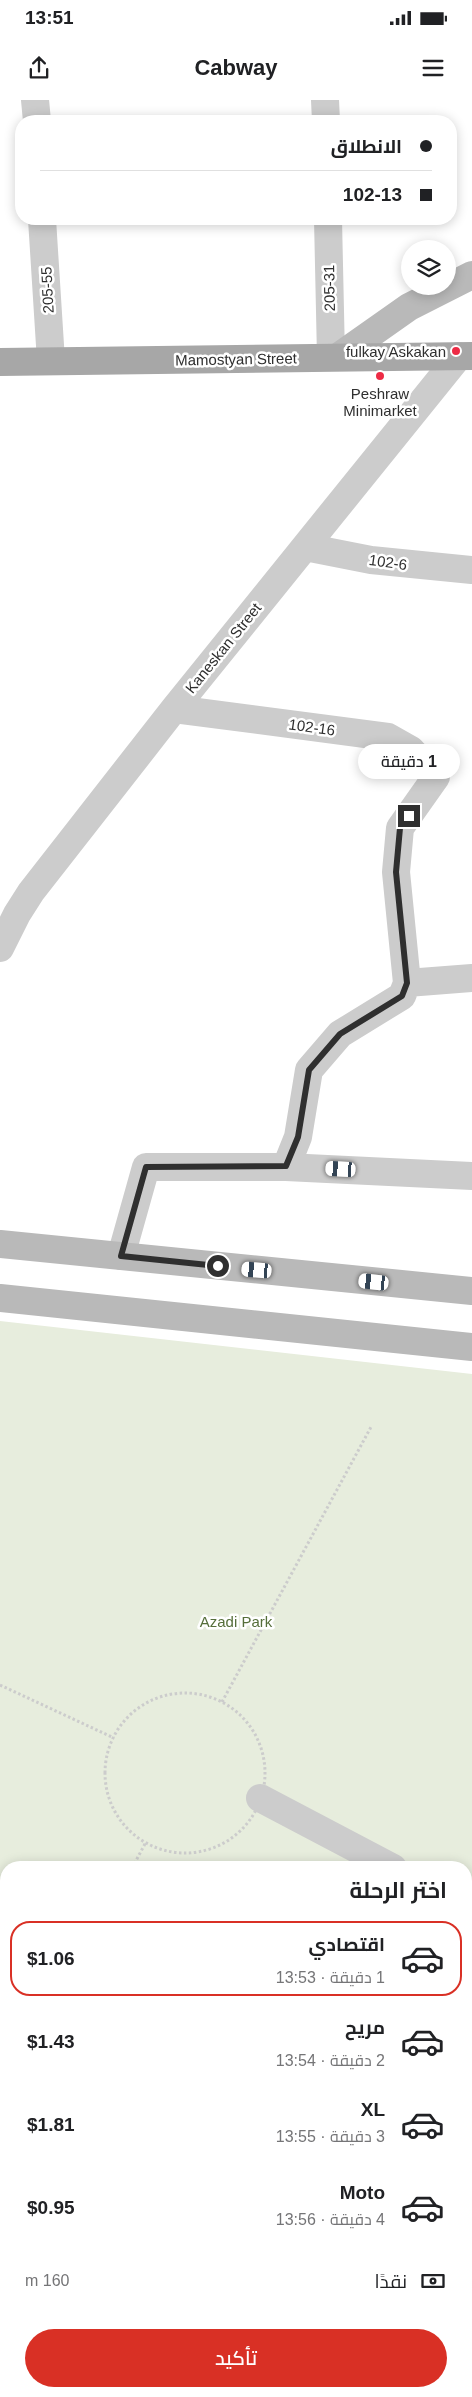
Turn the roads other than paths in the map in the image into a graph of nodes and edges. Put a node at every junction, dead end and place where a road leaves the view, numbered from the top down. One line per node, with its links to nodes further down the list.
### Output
1 (35, 100): 3 (street)
2 (325, 100): 4 (street)
3 (36, 115)
4 (326, 115)
5 (42, 225): 10 (street, 205-55)
6 (328, 225): 9 (street, 205-31)
7 (472, 275): 9 (main road)
8 (465, 356): 9 (main road, Mamostyan Street); 12 (street, Kaneskan Street)
9 (334, 357): 10 (main road, Mamostyan Street)
10 (51, 361): 11 (main road, Mamostyan Street)
11 (0, 362)
12 (305, 547): 13 (street, 102-6); 14 (street, Kaneskan Street)
13 (472, 570)
14 (174, 708): 15 (street, Kaneskan Street); 17 (street, 102-16)
15 (2, 940)
16 (472, 978): 17 (street)
17 (407, 983): 18 (street)
18 (286, 1166): 19 (street); 21 (street)
19 (472, 1176)
20 (0, 1244): 21 (main road)
21 (121, 1256): 22 (main road)
22 (472, 1291)
23 (0, 1299): 24 (main road)
24 (472, 1347)
25 (260, 1798): 26 (street)
26 (380, 1861)

